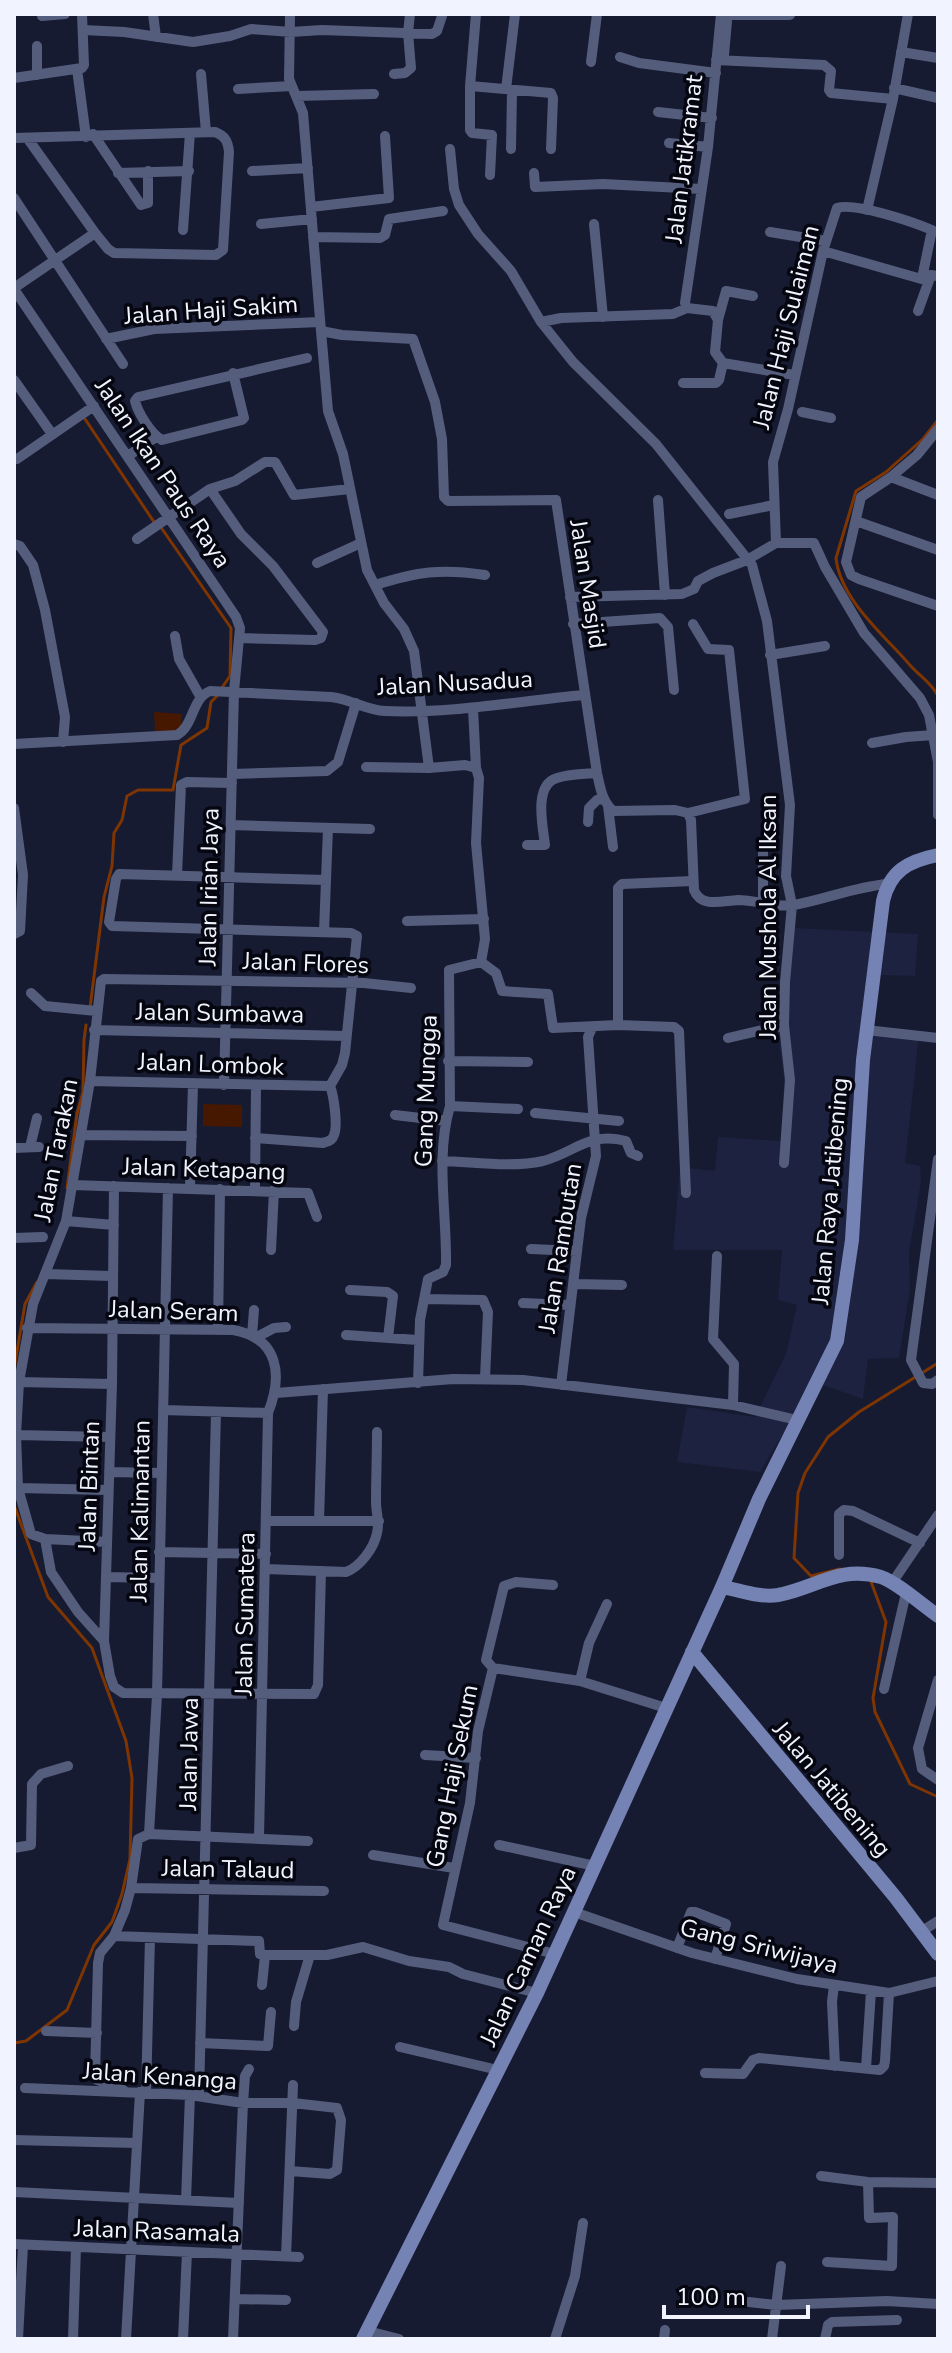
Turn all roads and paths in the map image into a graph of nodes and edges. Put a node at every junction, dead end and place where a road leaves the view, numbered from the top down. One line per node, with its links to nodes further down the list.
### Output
1 (65, 14): 12 (street)
2 (82, 14): 14 (street)
3 (153, 14): 17 (street)
4 (290, 14): 15 (street)
5 (410, 14): 16 (street)
6 (476, 14): 31 (street)
7 (515, 14): 33 (street)
8 (597, 14): 24 (street)
9 (908, 14): 19 (street)
10 (723, 15): 11 (street); 20 (street, Jalan Jatikramat)
11 (790, 15)
12 (42, 16)
13 (442, 16): 16 (street)
14 (83, 30): 17 (street); 25 (street)
15 (291, 32): 16 (street); 17 (street); 34 (street)
16 (408, 33): 28 (street)
17 (156, 37)
18 (37, 46): 29 (street)
19 (901, 52): 23 (street); 35 (street)
20 (719, 56): 21 (street); 26 (street, Jalan Jatikramat); 35 (street)
21 (763, 56)
22 (620, 57): 26 (street)
23 (938, 58)
24 (591, 62)
25 (77, 69): 29 (street); 42 (street)
26 (716, 73): 39 (street, Jalan Jatikramat)
27 (201, 74): 40 (street)
28 (394, 74)
29 (37, 75): 30 (street)
30 (14, 78)
31 (470, 86): 33 (street); 57 (street)
32 (238, 89): 34 (street)
33 (509, 89): 49 (street); 50 (street)
34 (294, 91): 36 (street); 51 (street)
35 (894, 93): 37 (street); 60 (street)
36 (374, 94)
37 (938, 98)
38 (658, 112): 39 (street)
39 (712, 118): 47 (street, Jalan Jatikramat)
40 (206, 132): 41 (street); 68 (street)
41 (190, 133): 42 (street); 53 (street)
42 (90, 136): 45 (street); 55 (street)
43 (385, 136): 62 (street)
44 (14, 138): 45 (street)
45 (28, 139): 68 (street)
46 (669, 143): 47 (street)
47 (708, 147): 58 (street, Jalan Jatikramat)
48 (450, 149): 79 (street, Jalan Mushola Al Iksan)
49 (511, 149)
50 (551, 149)
51 (308, 168): 54 (street); 62 (street)
52 (148, 171): 53 (street); 55 (street); 55 (street)
53 (189, 171): 66 (street)
54 (252, 171)
55 (118, 173)
56 (534, 173): 58 (street)
57 (490, 175)
58 (701, 189): 75 (street, Jalan Jatikramat)
59 (14, 198): 63 (street)
60 (867, 210): 70 (street, Jalan Haji Sulaiman); 72 (street)
61 (443, 211): 69 (street)
62 (311, 213): 64 (street); 69 (street)
63 (18, 214): 71 (street)
64 (261, 224)
65 (594, 224): 77 (street)
66 (183, 230)
67 (770, 232): 70 (street)
68 (95, 233): 71 (street)
69 (313, 237): 80 (street)
70 (824, 246): 72 (street); 86 (street, Jalan Haji Sulaiman)
71 (56, 259): 73 (street); 81 (street)
72 (929, 278): 76 (street)
73 (14, 288): 89 (street, Jalan Ikan Paus Raya)
74 (753, 296): 78 (street)
75 (687, 308): 77 (street); 78 (street)
76 (918, 311)
77 (603, 317): 79 (street)
78 (718, 320): 83 (street)
79 (541, 322): 111 (street, Jalan Mushola Al Iksan)
80 (320, 327): 81 (street, Jalan Haji Sakim); 99 (street); 116 (street, Jalan Masjid)
81 (106, 339): 84 (street)
82 (307, 358): 85 (street)
83 (723, 363): 86 (street); 88 (street)
84 (123, 364)
85 (233, 373): 94 (street); 94 (street)
86 (794, 375): 102 (street, Jalan Haji Sulaiman)
87 (14, 380): 92 (street)
88 (683, 383)
89 (87, 411): 92 (street); 95 (street, Jalan Ikan Paus Raya)
90 (802, 412): 91 (street)
91 (831, 418)
92 (52, 434): 96 (street)
93 (936, 435): 97 (street)
94 (156, 437): 95 (street)
95 (128, 456): 104 (street, Jalan Ikan Paus Raya)
96 (17, 459)
97 (891, 477): 100 (street); 105 (street)
98 (210, 489): 99 (street); 104 (street); 121 (street)
99 (350, 489): 107 (street)
100 (938, 495)
101 (658, 500): 115 (street)
102 (774, 505): 103 (street); 108 (street, Jalan Haji Sulaiman)
103 (729, 514)
104 (162, 520): 106 (street); 121 (street, Jalan Ikan Paus Raya)
105 (856, 521): 110 (street); 117 (street)
106 (137, 539)
107 (361, 543): 112 (street); 114 (street)
108 (776, 543): 111 (street); 131 (street)
109 (14, 544): 132 (street)
110 (938, 550)
111 (747, 560): 115 (street); 123 (street, Jalan Mushola Al Iksan)
112 (317, 563)
113 (485, 575): 114 (street)
114 (375, 585): 130 (street)
115 (665, 595): 116 (street)
116 (570, 597): 118 (street, Jalan Masjid)
117 (938, 606)
118 (573, 624): 124 (street); 126 (street, Jalan Masjid)
119 (693, 624): 142 (street)
120 (175, 636): 127 (street)
121 (239, 638): 125 (street, Jalan Ikan Paus Raya)
122 (825, 646): 123 (street)
123 (770, 655): 158 (street, Jalan Mushola Al Iksan)
124 (674, 690)
125 (225, 691): 127 (street); 128 (street, Jalan Nusadua); 139 (street, Jalan Irian Jaya)
126 (584, 695): 129 (street, Jalan Nusadua); 138 (street, Jalan Masjid)
127 (200, 696): 132 (street)
128 (356, 703): 130 (street, Jalan Nusadua); 139 (street)
129 (473, 708): 130 (street, Jalan Nusadua); 137 (street)
130 (423, 709): 136 (street)
131 (934, 735): 133 (street); 143 (street)
132 (63, 742): 134 (street)
133 (872, 743)
134 (14, 744)
135 (366, 767): 136 (street)
136 (429, 768): 137 (street)
137 (476, 768): 159 (street)
138 (597, 773): 140 (street, Jalan Masjid); 149 (street)
139 (232, 776): 145 (street, Jalan Irian Jaya); 152 (street)
140 (606, 803): 142 (street); 144 (street); 150 (street, Jalan Masjid)
141 (14, 808): 163 (street)
142 (688, 813): 155 (street)
143 (938, 815)
144 (588, 822)
145 (231, 825): 146 (street); 153 (street, Jalan Irian Jaya)
146 (328, 828): 147 (street); 154 (street)
147 (370, 829)
148 (763, 844): 157 (street)
149 (527, 845)
150 (613, 847)
151 (938, 855): 156 (main road)
152 (177, 875): 153 (street); 161 (street)
153 (230, 877): 154 (street); 161 (street, Jalan Irian Jaya)
154 (326, 880): 162 (street)
155 (693, 881): 157 (street); 171 (street)
156 (887, 884): 158 (street); 175 (main road, Jalan Raya Jatibening)
157 (763, 903): 158 (street)
158 (792, 905): 172 (street, Jalan Mushola Al Iksan)
159 (484, 919): 160 (street); 164 (street)
160 (407, 921)
161 (228, 928): 162 (street); 166 (street, Jalan Irian Jaya)
162 (324, 932): 167 (street)
163 (14, 934)
164 (481, 962): 173 (street); 180 (street, Gang Mungga)
165 (104, 979): 166 (street, Jalan Flores); 170 (street, Jalan Tarakan)
166 (227, 981): 167 (street, Jalan Flores); 176 (street, Jalan Irian Jaya)
167 (353, 983): 168 (street, Jalan Flores); 177 (street)
168 (411, 988)
169 (31, 993): 170 (street)
170 (96, 1011): 174 (street, Jalan Tarakan)
171 (618, 1025): 173 (street); 211 (street)
172 (784, 1025): 178 (street); 203 (street, Jalan Mushola Al Iksan)
173 (592, 1028): 191 (street, Jalan Rambutan)
174 (94, 1030): 176 (street, Jalan Sumbawa); 182 (street, Jalan Tarakan)
175 (866, 1030): 179 (street); 251 (main road, Jalan Raya Jatibening)
176 (226, 1033): 177 (street, Jalan Sumbawa); 184 (street, Jalan Irian Jaya)
177 (346, 1036): 186 (street)
178 (728, 1038)
179 (938, 1038)
180 (448, 1061): 181 (street); 187 (street, Gang Mungga)
181 (528, 1062)
182 (90, 1081): 183 (street, Jalan Lombok); 195 (street, Jalan Tarakan)
183 (193, 1084): 184 (street, Jalan Lombok); 196 (street)
184 (224, 1085): 185 (street, Jalan Lombok)
185 (256, 1086): 186 (street, Jalan Lombok); 197 (street)
186 (330, 1086): 197 (street)
187 (450, 1106): 188 (street); 193 (street, Gang Mungga)
188 (518, 1109)
189 (535, 1113): 191 (street)
190 (395, 1115): 193 (street)
191 (593, 1117): 194 (street); 198 (street, Jalan Rambutan)
192 (37, 1118): 199 (street)
193 (446, 1121): 202 (street, Gang Mungga)
194 (619, 1121)
195 (81, 1135): 196 (street); 204 (street, Jalan Tarakan)
196 (192, 1136): 207 (street)
197 (255, 1138): 209 (street)
198 (596, 1138): 200 (street); 202 (street); 219 (street, Jalan Rambutan)
199 (14, 1148)
200 (638, 1156)
201 (938, 1159): 240 (street)
202 (442, 1161): 226 (street, Gang Mungga)
203 (784, 1163)
204 (73, 1185): 205 (street, Jalan Ketapang); 213 (street, Jalan Tarakan)
205 (114, 1186): 206 (street, Jalan Ketapang); 214 (street, Jalan Bintan)
206 (168, 1188): 207 (street, Jalan Ketapang); 234 (street, Jalan Kalimantan)
207 (190, 1188): 208 (street, Jalan Ketapang)
208 (220, 1189): 209 (street, Jalan Ketapang); 233 (street)
209 (255, 1189): 210 (street, Jalan Ketapang)
210 (274, 1190): 212 (street, Jalan Ketapang); 218 (street)
211 (686, 1193)
212 (317, 1217)
213 (66, 1221): 214 (street); 221 (street, Jalan Tarakan)
214 (114, 1225): 222 (street, Jalan Bintan)
215 (43, 1237): 216 (street)
216 (14, 1238)
217 (531, 1249): 219 (street)
218 (271, 1250)
219 (577, 1251): 223 (street, Jalan Rambutan)
220 (717, 1256): 247 (street)
221 (46, 1274): 222 (street); 231 (street, Jalan Tarakan)
222 (111, 1276): 232 (street, Jalan Bintan)
223 (574, 1284): 224 (street); 228 (street, Jalan Rambutan)
224 (622, 1285)
225 (350, 1290): 237 (street)
226 (424, 1299): 238 (street, Gang Mungga); 239 (street)
227 (523, 1303): 228 (street)
228 (569, 1305): 244 (street, Jalan Rambutan)
229 (254, 1310): 236 (street)
230 (286, 1327): 236 (street)
231 (27, 1328): 232 (street, Jalan Seram); 241 (street, Jalan Tarakan)
232 (111, 1329): 234 (street, Jalan Seram); 243 (street, Jalan Bintan)
233 (218, 1329): 234 (street, Jalan Seram); 236 (street, Jalan Seram)
234 (164, 1330): 248 (street, Jalan Kalimantan)
235 (346, 1335): 237 (street)
236 (254, 1336): 246 (street, Jalan Seram)
237 (388, 1338): 238 (street)
238 (418, 1340): 242 (street, Gang Mungga)
239 (485, 1378): 242 (street); 244 (street)
240 (938, 1380)
241 (19, 1382): 243 (street); 253 (street, Jalan Tarakan)
242 (418, 1383): 245 (street)
243 (112, 1384): 254 (street, Jalan Bintan)
244 (561, 1385): 247 (street)
245 (323, 1389): 246 (street); 261 (street)
246 (276, 1393): 250 (street, Jalan Sumatera)
247 (733, 1405): 251 (street)
248 (163, 1410): 249 (street); 256 (street, Jalan Kalimantan)
249 (216, 1412): 250 (street); 267 (street, Jalan Jawa)
250 (268, 1413): 260 (street, Jalan Sumatera)
251 (797, 1420): 276 (main road, Jalan Raya Jatibening)
252 (377, 1432): 262 (street)
253 (16, 1435): 254 (street); 258 (street, Jalan Tarakan)
254 (109, 1437): 255 (street, Jalan Bintan)
255 (109, 1472): 256 (street); 257 (street, Jalan Bintan)
256 (161, 1473): 266 (street, Jalan Kalimantan)
257 (108, 1490): 258 (street); 264 (street, Jalan Bintan)
258 (17, 1496): 263 (street, Jalan Tarakan)
259 (938, 1515): 265 (street)
260 (267, 1521): 261 (street); 268 (street, Jalan Sumatera)
261 (319, 1521): 262 (street)
262 (379, 1521): 271 (street)
263 (45, 1539): 264 (street); 280 (street)
264 (107, 1542): 272 (street, Jalan Bintan)
265 (920, 1543): 269 (street); 274 (street)
266 (159, 1552): 267 (street); 273 (street, Jalan Kalimantan)
267 (213, 1553): 268 (street); 286 (street, Jalan Jawa)
268 (266, 1554): 270 (street, Jalan Sumatera)
269 (839, 1555)
270 (266, 1569): 271 (street); 288 (street, Jalan Sumatera)
271 (321, 1571): 288 (street, Jalan Bintan)
272 (106, 1577): 273 (street); 280 (street, Jalan Bintan)
273 (158, 1578): 287 (street, Jalan Kalimantan)
274 (887, 1580): 276 (main road); 277 (main road)
275 (553, 1585): 282 (street)
276 (722, 1587): 281 (main road, Jalan Caman Raya)
277 (906, 1593): 279 (main road); 285 (street)
278 (607, 1604): 284 (street)
279 (936, 1610)
280 (104, 1641): 287 (street, Jalan Bintan)
281 (692, 1652): 289 (main road, Jalan Caman Raya); 308 (main road, Jalan Jatibening)
282 (493, 1668): 284 (street, Gang Haji Sekum); 291 (street, Gang Haji Sekum)
283 (938, 1680): 293 (street)
284 (580, 1681): 289 (street, Gang Haji Sekum)
285 (884, 1689)
286 (210, 1694): 287 (street, Jalan Bintan); 288 (street, Jalan Bintan); 295 (street, Jalan Jawa)
287 (157, 1695): 294 (street, Jalan Kalimantan)
288 (263, 1695): 296 (street, Jalan Sumatera)
289 (666, 1708): 301 (main road, Jalan Caman Raya)
290 (425, 1755): 291 (street)
291 (476, 1758): 302 (street, Gang Haji Sekum)
292 (68, 1766): 299 (street)
293 (938, 1780)
294 (149, 1834): 295 (street); 303 (street)
295 (207, 1838): 296 (street); 304 (street, Jalan Jawa)
296 (259, 1838): 297 (street)
297 (308, 1841)
298 (499, 1845): 301 (street)
299 (14, 1848)
300 (373, 1855): 302 (street)
301 (595, 1866): 306 (main road, Jalan Caman Raya)
302 (454, 1868): 313 (street, Gang Haji Sekum)
303 (131, 1888): 304 (street, Jalan Talaud); 309 (street)
304 (205, 1888): 305 (street, Jalan Talaud); 311 (street, Jalan Jawa)
305 (324, 1891)
306 (574, 1912): 312 (street, Gang Sriwijaya); 313 (main road, Jalan Caman Raya)
307 (938, 1921): 308 (street)
308 (922, 1931): 314 (main road, Jalan Jatibening)
309 (114, 1936): 310 (street); 327 (street)
310 (150, 1938): 311 (street); 338 (street)
311 (203, 1939): 315 (street); 328 (street, Jalan Jawa)
312 (677, 1948): 317 (street, Gang Sriwijaya); 317 (street)
313 (555, 1954): 322 (main road, Jalan Caman Raya)
314 (938, 1954)
315 (265, 1955): 316 (street); 319 (street)
316 (310, 1955): 322 (street); 325 (street)
317 (715, 1959): 320 (street, Gang Sriwijaya)
318 (938, 1981): 323 (street, Gang Sriwijaya)
319 (262, 1985)
320 (834, 1985): 321 (street, Gang Sriwijaya); 330 (street)
321 (871, 1991): 323 (street, Gang Sriwijaya); 331 (street)
322 (537, 1993): 333 (main road, Jalan Caman Raya)
323 (889, 1993): 331 (street)
324 (271, 2012): 328 (street)
325 (294, 2026)
326 (46, 2031): 327 (street)
327 (97, 2033): 337 (street)
328 (200, 2043): 339 (street, Jalan Jawa)
329 (400, 2047): 333 (street)
330 (835, 2066): 331 (street); 334 (street)
331 (866, 2068)
332 (249, 2069): 340 (street)
333 (498, 2070): 368 (main road, Jalan Caman Raya)
334 (705, 2073)
335 (293, 2085): 341 (street)
336 (25, 2088): 337 (street, Jalan Kenanga)
337 (126, 2092): 338 (street, Jalan Kenanga)
338 (143, 2092): 339 (street, Jalan Kenanga); 343 (street)
339 (195, 2096): 340 (street, Jalan Kenanga); 350 (street, Jalan Jawa)
340 (243, 2103): 341 (street, Jalan Kenanga); 351 (street)
341 (293, 2103): 344 (street); 344 (street, Jalan Kenanga)
342 (14, 2140): 343 (street)
343 (136, 2143): 349 (street)
344 (290, 2171): 358 (street)
345 (821, 2176): 346 (street)
346 (868, 2182): 347 (street); 360 (street)
347 (938, 2183)
348 (14, 2192): 349 (street)
349 (133, 2197): 350 (street); 355 (street)
350 (186, 2200): 351 (street)
351 (239, 2203): 357 (street)
352 (583, 2223): 375 (street)
353 (18, 2245): 354 (street, Jalan Rasamala); 369 (street)
354 (76, 2247): 355 (street, Jalan Rasamala); 370 (street)
355 (130, 2249): 356 (street, Jalan Rasamala); 371 (street)
356 (187, 2252): 357 (street, Jalan Rasamala); 372 (street)
357 (236, 2254): 358 (street, Jalan Rasamala); 362 (street)
358 (286, 2256): 359 (street, Jalan Rasamala)
359 (299, 2257)
360 (827, 2262)
361 (781, 2266): 366 (street)
362 (235, 2299): 363 (street); 373 (street)
363 (286, 2300)
364 (749, 2302): 366 (street)
365 (938, 2304): 366 (street)
366 (776, 2305): 376 (street)
367 (897, 2320): 377 (street)
368 (366, 2335): 374 (street)
369 (18, 2339)
370 (73, 2339)
371 (126, 2339)
372 (183, 2339)
373 (233, 2339)
374 (399, 2339)
375 (555, 2339)
376 (772, 2339)
377 (825, 2339)

